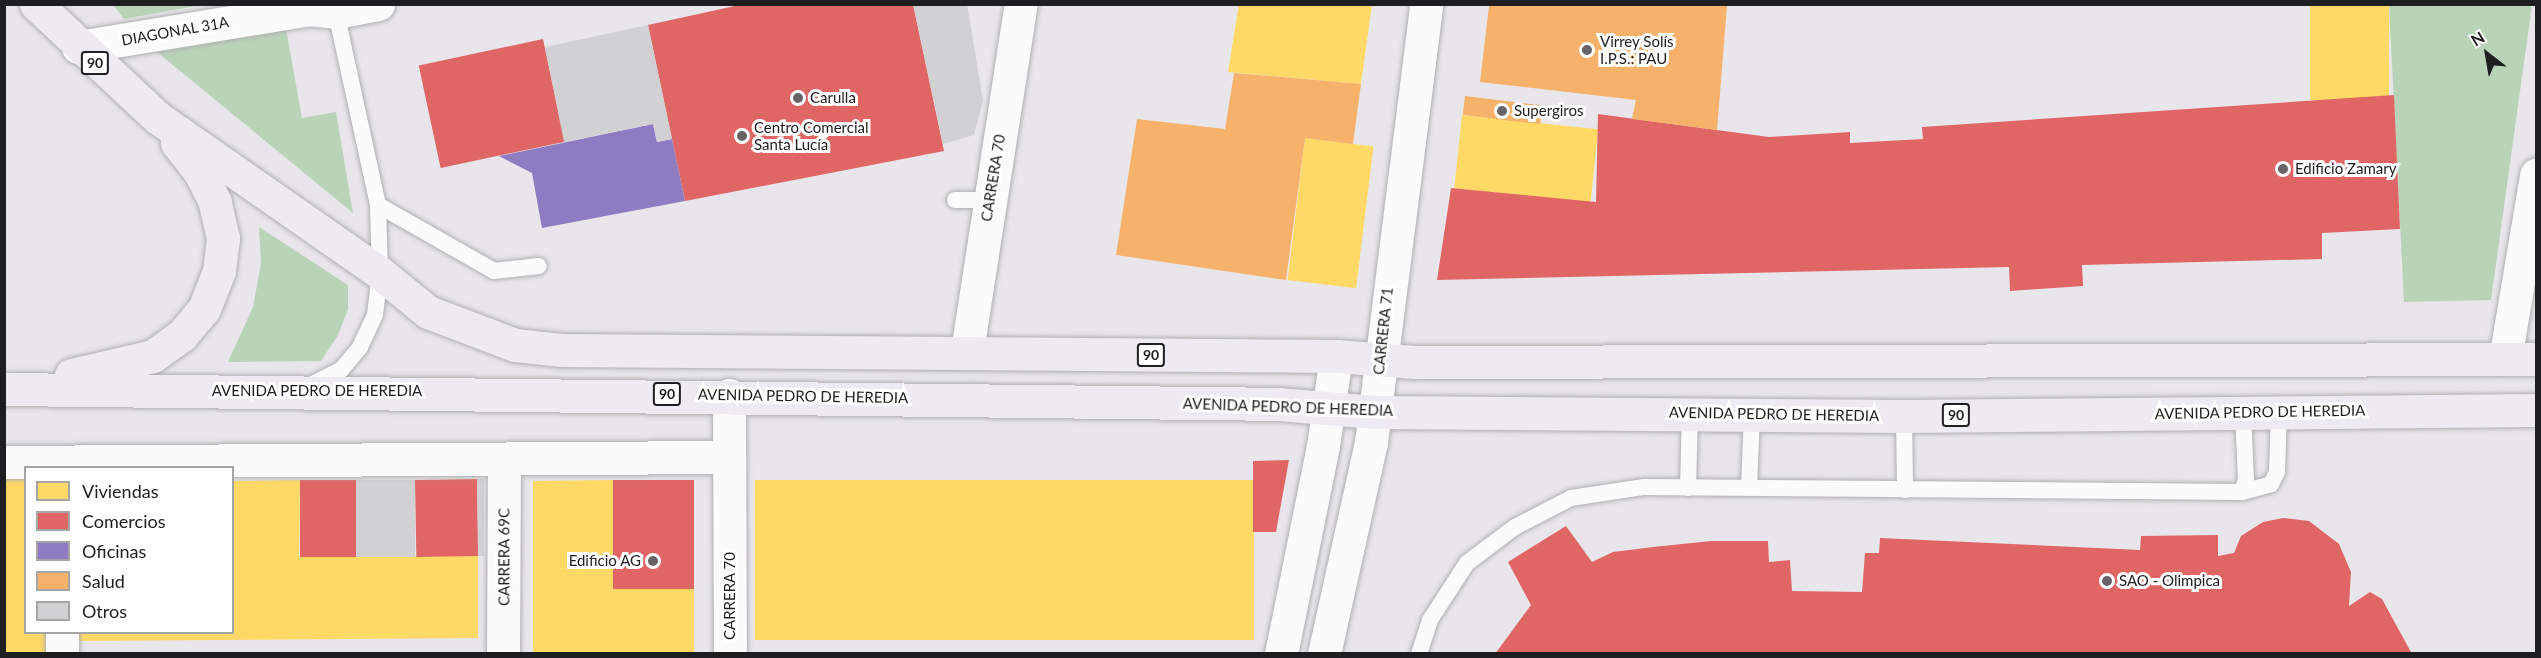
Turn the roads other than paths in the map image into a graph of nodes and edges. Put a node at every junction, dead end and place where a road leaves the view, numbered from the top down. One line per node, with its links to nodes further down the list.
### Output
1 (36, 4): 6 (highway, 90)
2 (378, 4): 5 (street, DIAGONAL 31A)
3 (1021, 4): 10 (street, CARRERA 70)
4 (1425, 4): 16 (street, CARRERA 71)
5 (318, 8): 6 (street, DIAGONAL 31A); 11 (lane)
6 (78, 47): 7 (highway, 90)
7 (158, 118): 13 (highway, 90); 18 (highway)
8 (2536, 175): 17 (street)
9 (955, 200): 10 (lane)
10 (990, 200): 14 (street, CARRERA 70)
11 (378, 205): 12 (lane); 13 (lane)
12 (539, 266)
13 (380, 273): 14 (highway, 90); 19 (lane)
14 (967, 351): 15 (highway, 90)
15 (1336, 356): 16 (highway, 90); 21 (street)
16 (1379, 359): 17 (highway, 90); 24 (street, CARRERA 71)
17 (2521, 359)
18 (4, 388): 19 (highway, AVENIDA PEDRO DE HEREDIA / 90)
19 (301, 391): 20 (highway, AVENIDA PEDRO DE HEREDIA / 90)
20 (729, 395): 21 (highway, AVENIDA PEDRO DE HEREDIA / 90); 29 (street, CARRERA 70)
21 (1329, 406): 24 (highway, AVENIDA PEDRO DE HEREDIA / 90); 41 (street)
22 (2536, 410): 23 (highway, AVENIDA PEDRO DE HEREDIA / 90)
23 (2279, 411): 26 (highway, AVENIDA PEDRO DE HEREDIA / 90); 36 (lane)
24 (1375, 412): 25 (highway, AVENIDA PEDRO DE HEREDIA / 90); 42 (street, CARRERA 71)
25 (1690, 412): 27 (highway, AVENIDA PEDRO DE HEREDIA / 90); 33 (lane)
26 (2243, 412): 28 (highway, AVENIDA PEDRO DE HEREDIA / 90); 36 (lane)
27 (1752, 413): 28 (highway, AVENIDA PEDRO DE HEREDIA / 90); 34 (lane)
28 (1904, 416): 35 (lane)
29 (729, 457): 30 (street); 40 (street, CARRERA 70)
30 (504, 461): 32 (street); 39 (street, CARRERA 69C)
31 (4, 462): 32 (street)
32 (62, 465)
33 (1688, 488): 34 (lane); 43 (lane)
34 (1749, 488): 35 (lane)
35 (1905, 490): 36 (lane)
36 (2242, 492)
37 (62, 634): 38 (street)
38 (62, 654)
39 (503, 654)
40 (730, 654)
41 (1281, 654)
42 (1324, 654)
43 (1419, 654)

